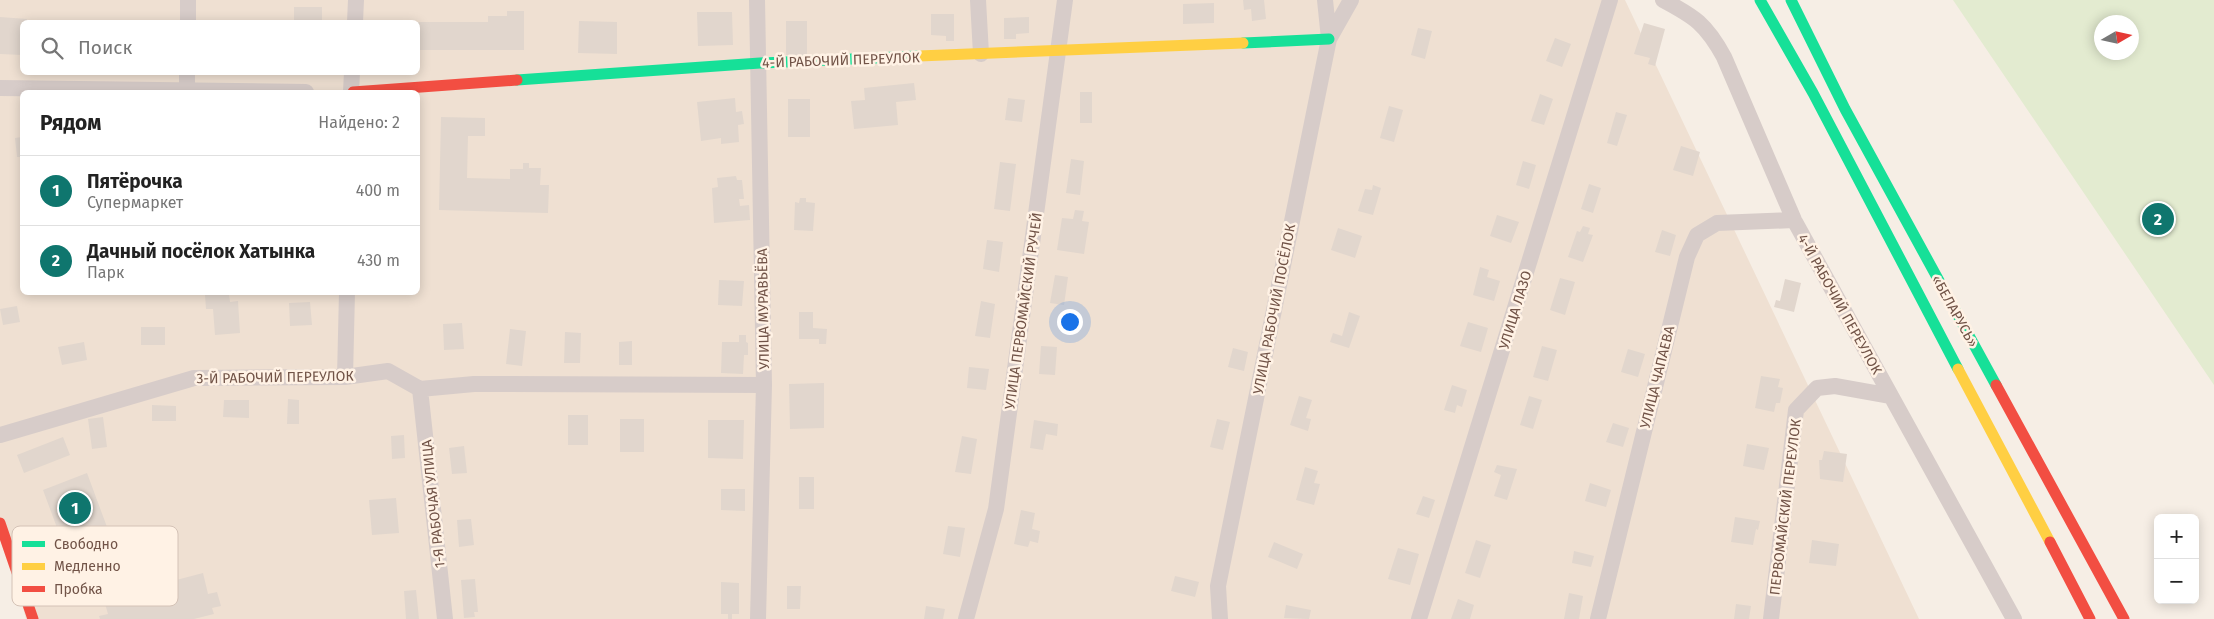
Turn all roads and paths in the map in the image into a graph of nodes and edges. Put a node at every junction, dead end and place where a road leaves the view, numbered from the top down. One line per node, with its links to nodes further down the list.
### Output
1 (188, 0): 12 (street)
2 (356, 0): 13 (street)
3 (757, 0): 17 (street, УЛИЦА МУРАВЬЁВА)
4 (978, 0): 16 (street)
5 (1065, 0): 15 (street, УЛИЦА ПЕРВОМАЙСКИЙ РУЧЕЙ)
6 (1325, 0): 14 (street, УЛИЦА РАБОЧИЙ ПОСЁЛОК)
7 (1350, 0): 14 (street)
8 (1610, 0): 40 (street, УЛИЦА ЛАЗО)
9 (1663, 0): 25 (street, 4-Й РАБОЧИЙ ПЕРЕУЛОК)
10 (1760, 0): 44 (main road, «БЕЛАРУСЬ»)
11 (1791, 0): 45 (main road, «БЕЛАРУСЬ»)
12 (188, 20)
13 (355, 20)
14 (1329, 39): 15 (main road, 4-Й РАБОЧИЙ ПЕРЕУЛОК); 39 (street, УЛИЦА РАБОЧИЙ ПОСЁЛОК)
15 (1059, 51): 16 (main road, 4-Й РАБОЧИЙ ПЕРЕУЛОК); 38 (street, УЛИЦА ПЕРВОМАЙСКИЙ РУЧЕЙ)
16 (981, 54): 17 (main road, 4-Й РАБОЧИЙ ПЕРЕУЛОК)
17 (760, 63): 24 (main road, 4-Й РАБОЧИЙ ПЕРЕУЛОК); 28 (street, УЛИЦА МУРАВЬЁВА)
18 (187, 75): 22 (street)
19 (352, 75): 23 (street)
20 (0, 88): 21 (street)
21 (94, 90)
22 (187, 90)
23 (352, 90)
24 (380, 90)
25 (1794, 220): 30 (street, 4-Й РАБОЧИЙ ПЕРЕУЛОК); 41 (street, УЛИЦА ЧАПАЕВА)
26 (346, 295): 27 (street)
27 (345, 377): 29 (street, 3-Й РАБОЧИЙ ПЕРЕУЛОК); 31 (street, 3-Й РАБОЧИЙ ПЕРЕУЛОК)
28 (764, 385): 29 (street); 37 (street, УЛИЦА МУРАВЬЁВА)
29 (420, 389): 36 (street, 1-Я РАБОЧАЯ УЛИЦА)
30 (1891, 396): 42 (street, ПЕРВОМАЙСКИЙ ПЕРЕУЛОК); 43 (street, 4-Й РАБОЧИЙ ПЕРЕУЛОК)
31 (0, 435)
32 (0, 523): 33 (main road)
33 (12, 558)
34 (29, 606): 35 (main road)
35 (33, 619)
36 (445, 619)
37 (758, 619)
38 (966, 619)
39 (1220, 619)
40 (1420, 619)
41 (1598, 619)
42 (1771, 619)
43 (2014, 619)
44 (2090, 619)
45 (2124, 619)

